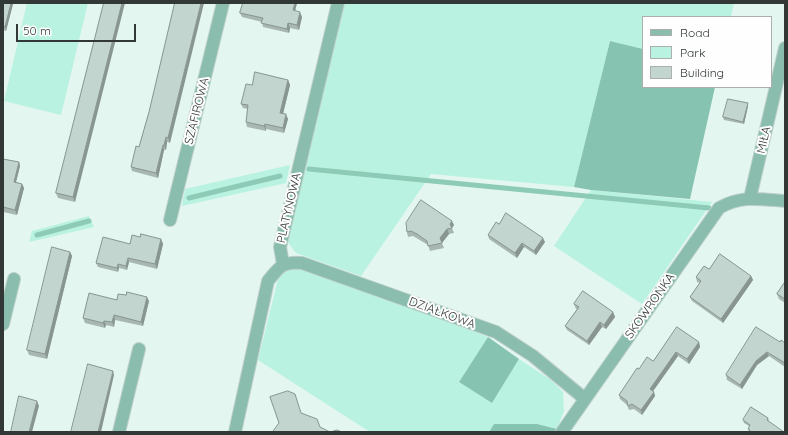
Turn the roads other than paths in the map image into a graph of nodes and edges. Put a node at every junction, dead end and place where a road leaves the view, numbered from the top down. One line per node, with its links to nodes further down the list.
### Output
1 (223, 3): 6 (street, SZAFIROWA)
2 (338, 3): 7 (street, PLATYNOWA)
3 (785, 48): 4 (street, MIŁA)
4 (750, 198): 5 (street); 11 (street, SKOWRONKA)
5 (785, 201)
6 (170, 220)
7 (283, 264): 11 (street, DZIAŁKOWA); 13 (street)
8 (14, 279): 9 (street)
9 (3, 324)
10 (139, 349): 12 (street)
11 (585, 399): 14 (street, SKOWRONKA)
12 (119, 432)
13 (235, 432)
14 (562, 432)

